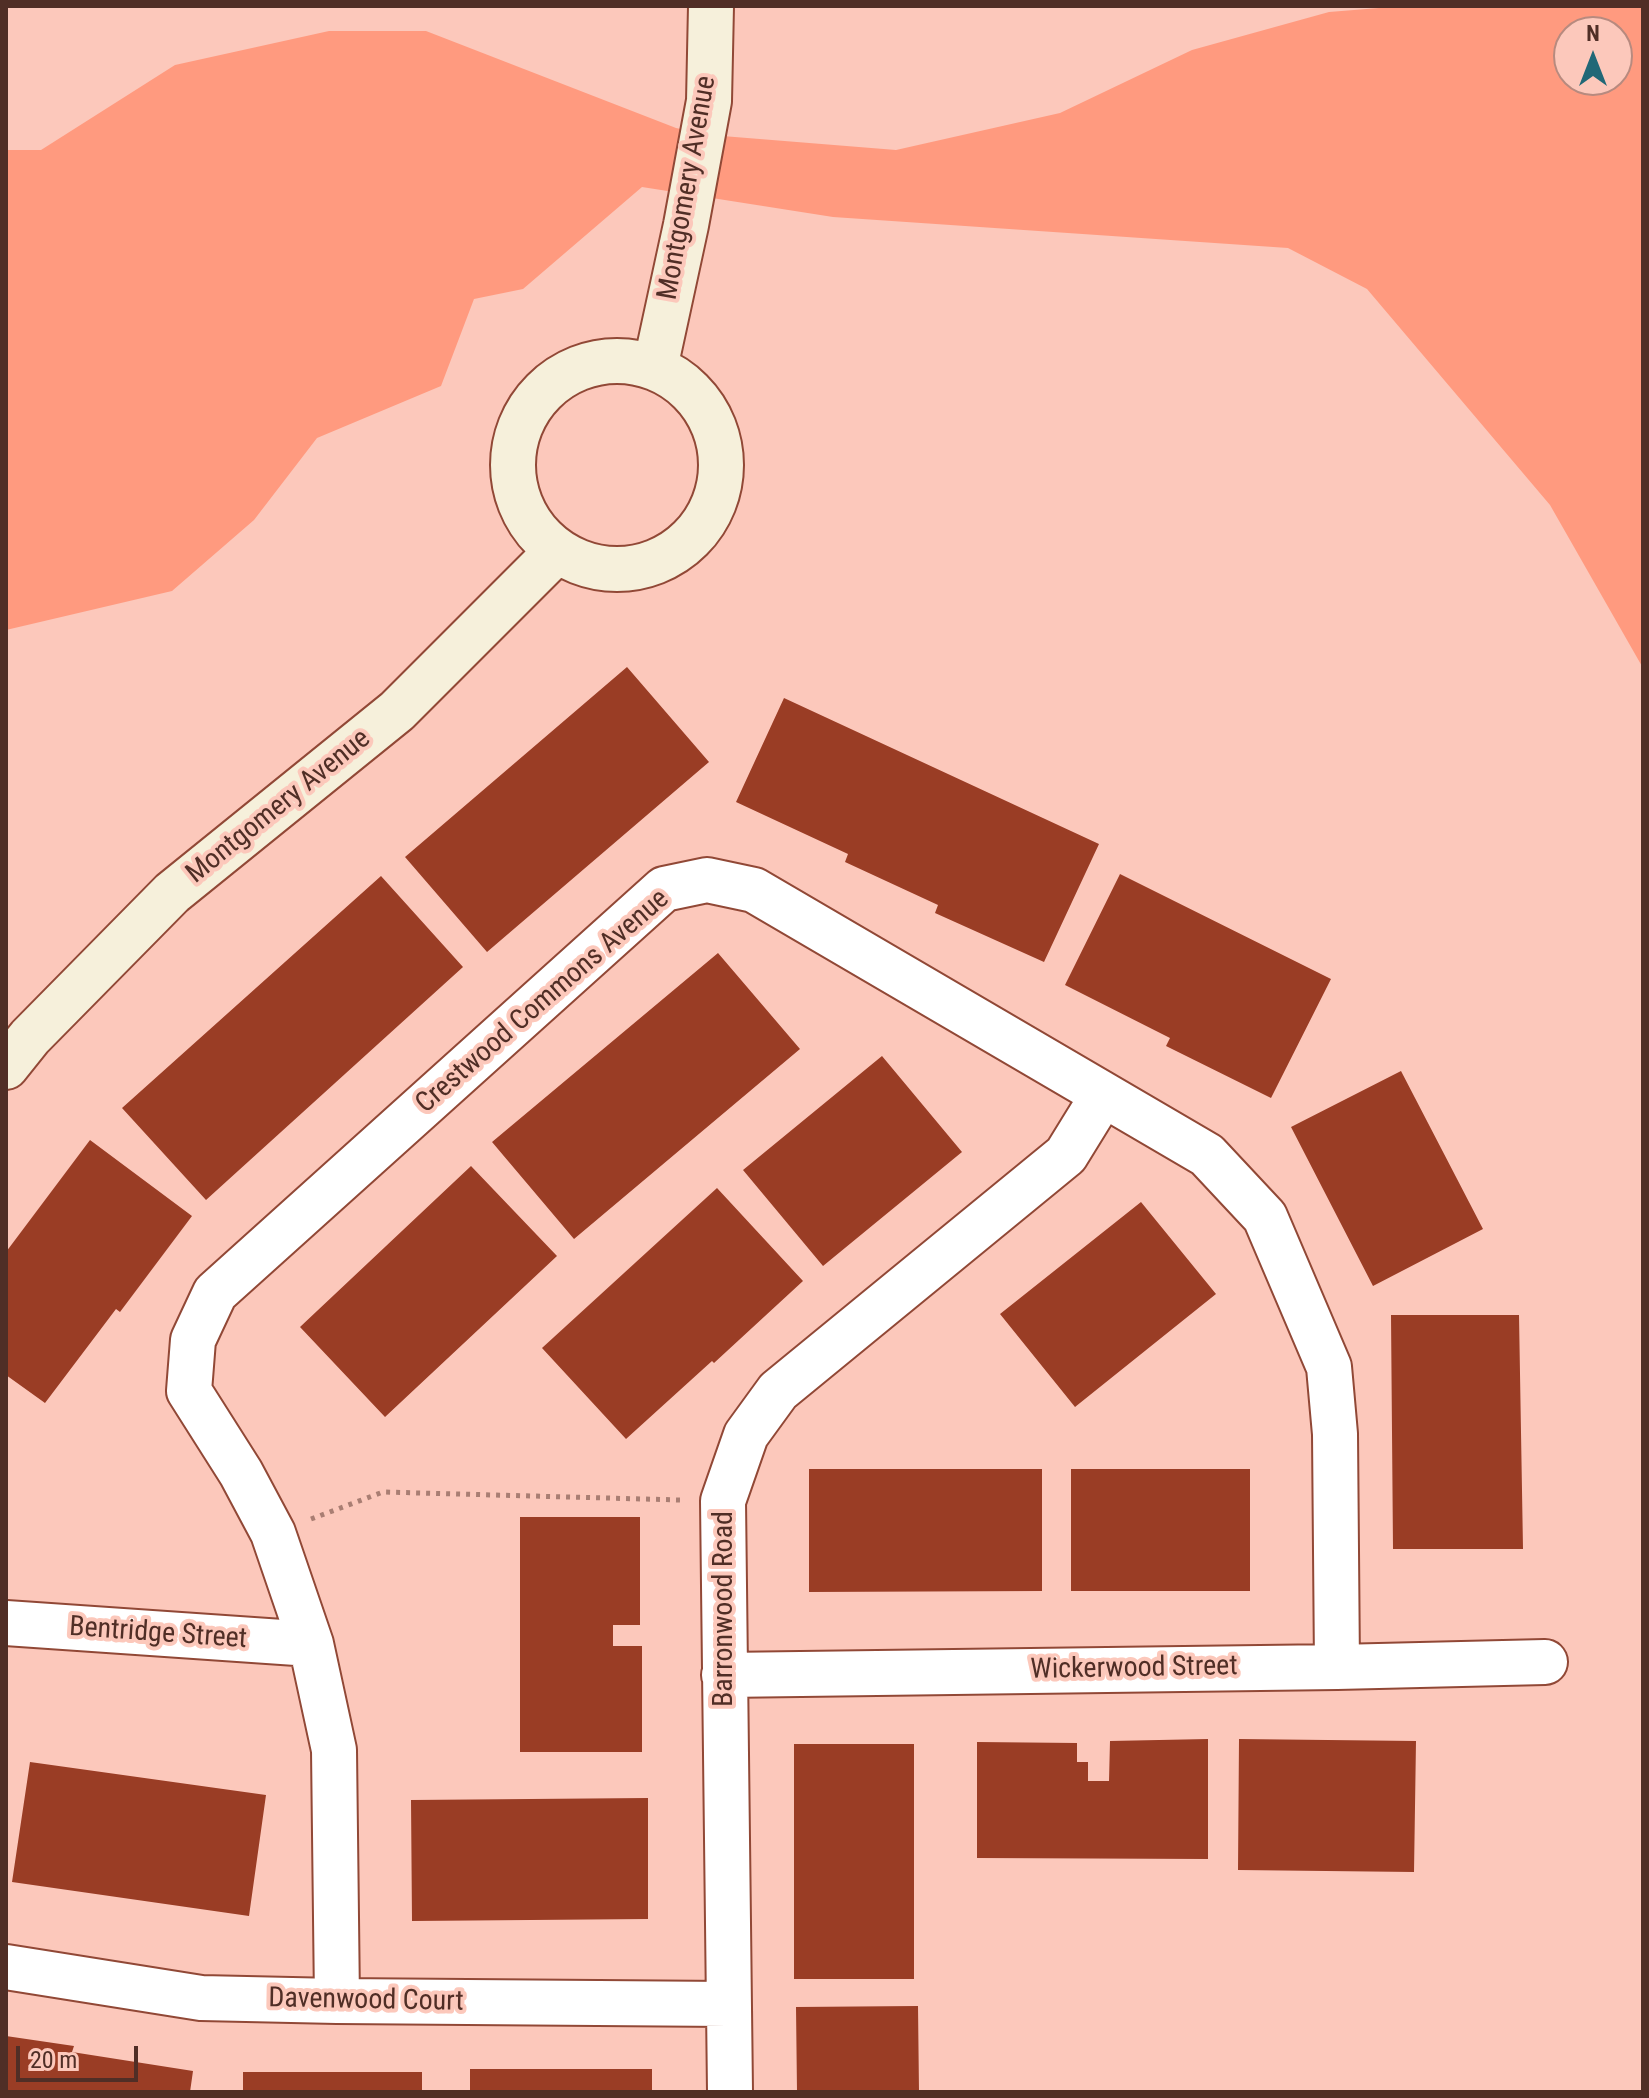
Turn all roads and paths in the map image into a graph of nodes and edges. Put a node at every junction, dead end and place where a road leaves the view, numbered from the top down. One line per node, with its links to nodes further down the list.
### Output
1 (711, 6): 2 (street, Montgomery Avenue)
2 (655, 368): 3 (street); 3 (street)
3 (557, 551): 4 (street, Montgomery Avenue)
4 (6, 1067)
5 (1103, 1095): 6 (street, Barronwood Road); 7 (street, Crestwood Commons Avenue); 11 (street, Crestwood Commons Avenue)
6 (723, 1501): 7 (path); 12 (street, Barronwood Road)
7 (273, 1533): 9 (street, Crestwood Commons Avenue)
8 (6, 1623): 9 (street, Bentridge Street)
9 (311, 1644): 14 (street, Crestwood Commons Avenue)
10 (1545, 1662): 11 (street, Wickerwood Street)
11 (1337, 1667): 12 (street, Wickerwood Street)
12 (724, 1675): 15 (street, Barronwood Road)
13 (6, 1967): 14 (street, Davenwood Court)
14 (337, 2001): 15 (street, Davenwood Court)
15 (728, 2004): 16 (street, Barronwood Road)
16 (730, 2092)

